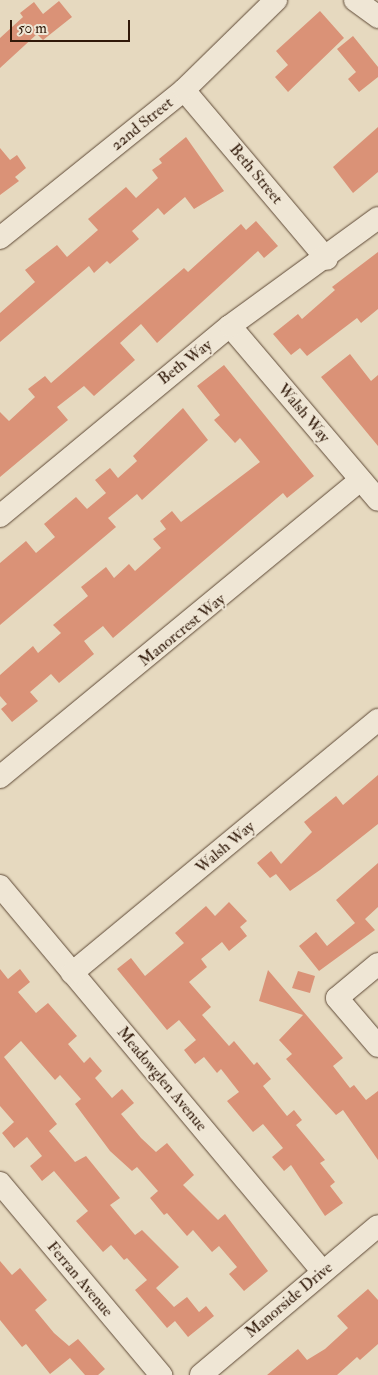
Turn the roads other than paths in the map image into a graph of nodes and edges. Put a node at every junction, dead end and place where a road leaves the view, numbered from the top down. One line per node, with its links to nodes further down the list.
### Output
1 (276, 0): 4 (street, 22nd Street)
2 (355, 0): 3 (street)
3 (378, 17)
4 (184, 90): 6 (street, 22nd Street); 7 (street, Beth Street)
5 (378, 218): 7 (street, Beth Way)
6 (0, 238)
7 (327, 259): 8 (street, Beth Way)
8 (230, 326): 9 (street, Walsh Way); 11 (street, Beth Way)
9 (360, 480): 10 (street, Walsh Way); 13 (street, Manorcrest Way)
10 (378, 500)
11 (0, 516)
12 (378, 720): 16 (street, Walsh Way)
13 (0, 777)
14 (0, 886): 16 (street, Meadowglen Avenue)
15 (378, 964): 17 (street)
16 (72, 973): 20 (street, Meadowglen Avenue)
17 (378, 1046)
18 (0, 1183): 21 (street, Ferran Avenue)
19 (378, 1226): 20 (street, Manorside Drive)
20 (323, 1272): 22 (street, Manorside Drive)
21 (160, 1375)
22 (201, 1375)

